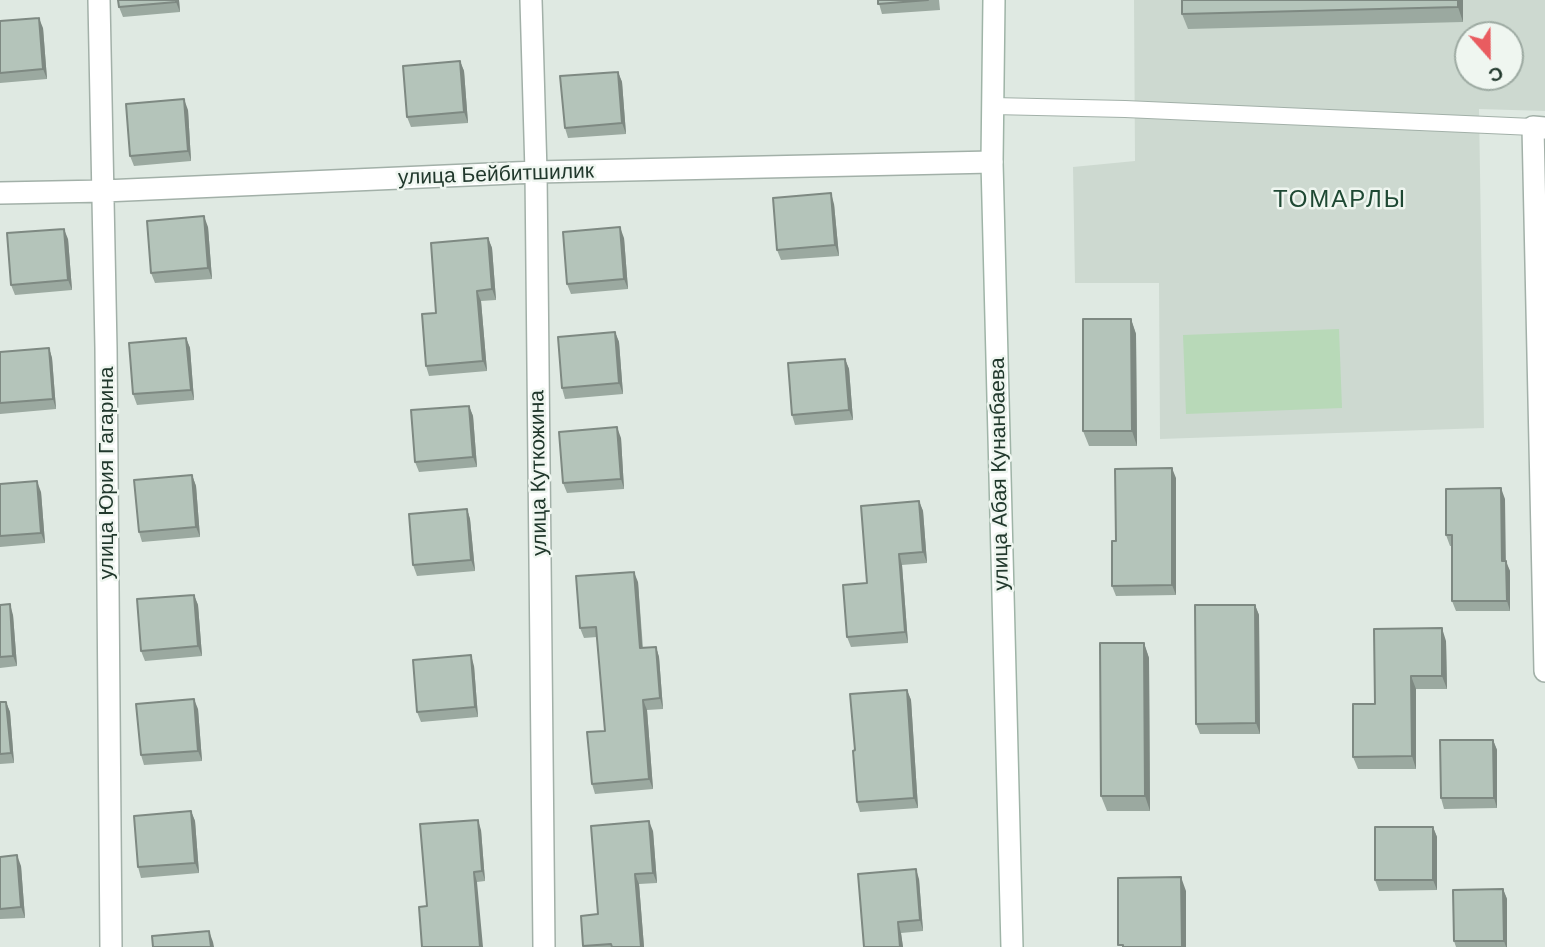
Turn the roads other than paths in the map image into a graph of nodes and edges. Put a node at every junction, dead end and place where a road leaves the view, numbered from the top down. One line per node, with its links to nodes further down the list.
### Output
1 (99, 0): 8 (street, улица Юрия Гагарина)
2 (531, 0): 7 (street, улица Куткожина)
3 (994, 0): 4 (street, улица Абая Кунанбаева)
4 (993, 106): 5 (lane); 6 (street, улица Абая Кунанбаева)
5 (1539, 127): 10 (street)
6 (992, 162): 7 (street, улица Бейбитшилик); 13 (street, улица Абая Кунанбаева)
7 (536, 172): 8 (street, улица Бейбитшилик); 12 (street, улица Куткожина)
8 (104, 191): 9 (street, улица Бейбитшилик); 11 (street, улица Юрия Гагарина)
9 (0, 193)
10 (1545, 671)
11 (111, 947)
12 (544, 947)
13 (1012, 947)

